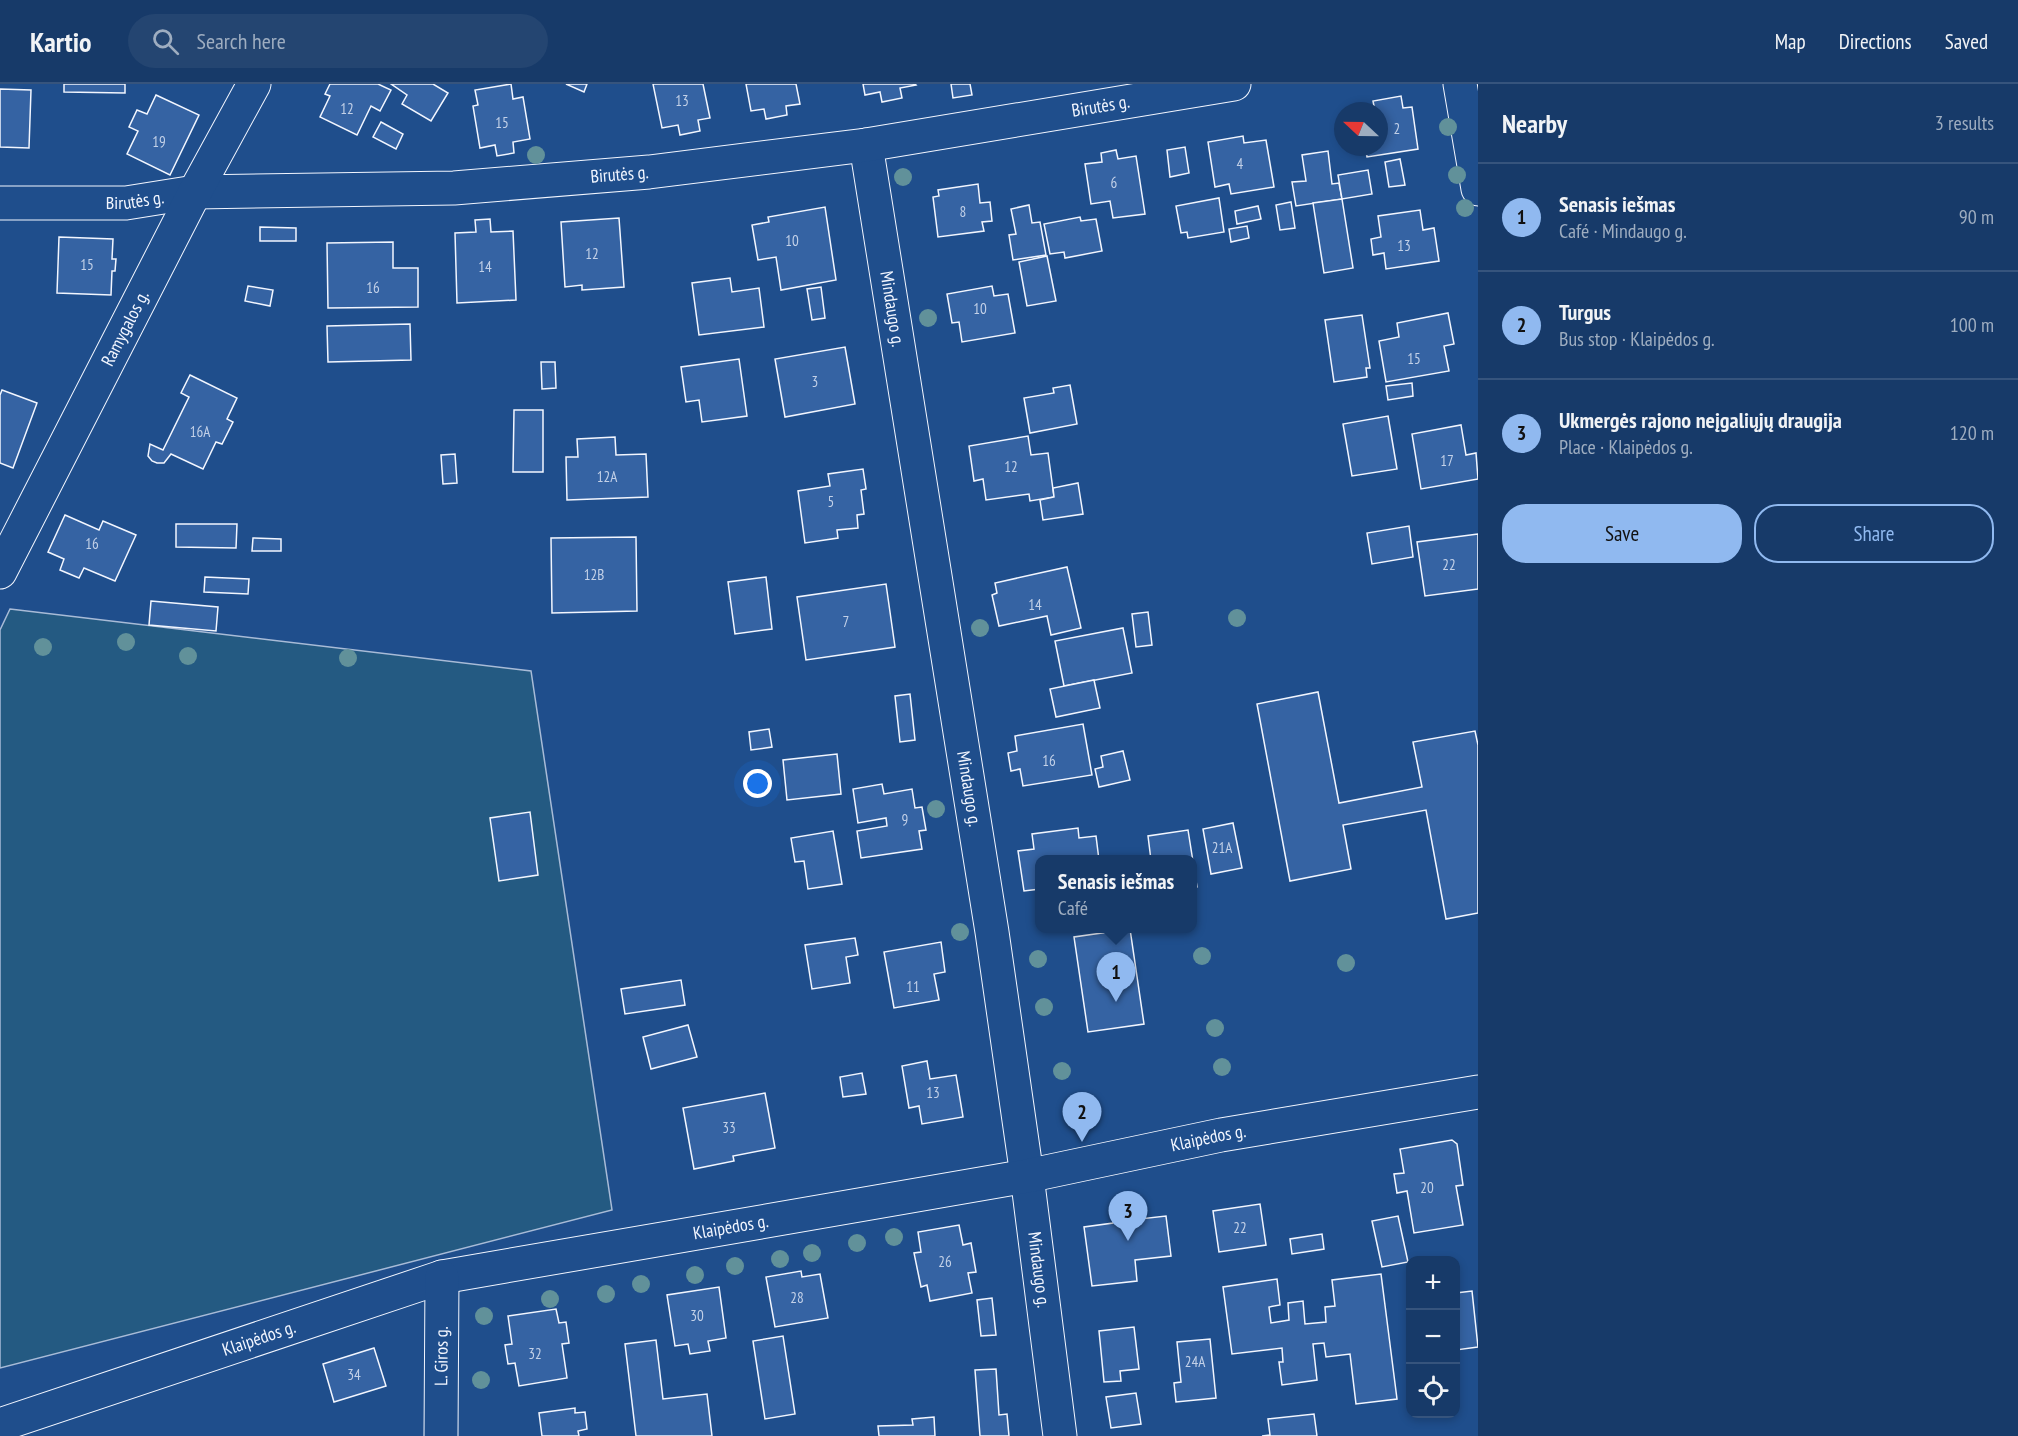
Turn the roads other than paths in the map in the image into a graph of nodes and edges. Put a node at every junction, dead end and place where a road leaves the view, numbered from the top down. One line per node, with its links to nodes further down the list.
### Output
1 (254, 84): 6 (street, Ramygalos g.)
2 (1234, 84): 4 (street, Birutės g.)
3 (1460, 84): 5 (street)
4 (866, 146): 6 (street, Birutės g.); 10 (street, Mindaugo g.)
5 (1478, 189)
6 (195, 192): 7 (street, Birutės g.); 8 (street, Ramygalos g.)
7 (0, 203)
8 (0, 572)
9 (1478, 1092): 10 (street, Klaipėdos g.)
10 (1027, 1176): 11 (street, Klaipėdos g.); 14 (street, Mindaugo g.)
11 (441, 1277): 12 (street, Klaipėdos g.); 13 (street, L. Giros g.)
12 (0, 1425)
13 (441, 1436)
14 (1060, 1436)

